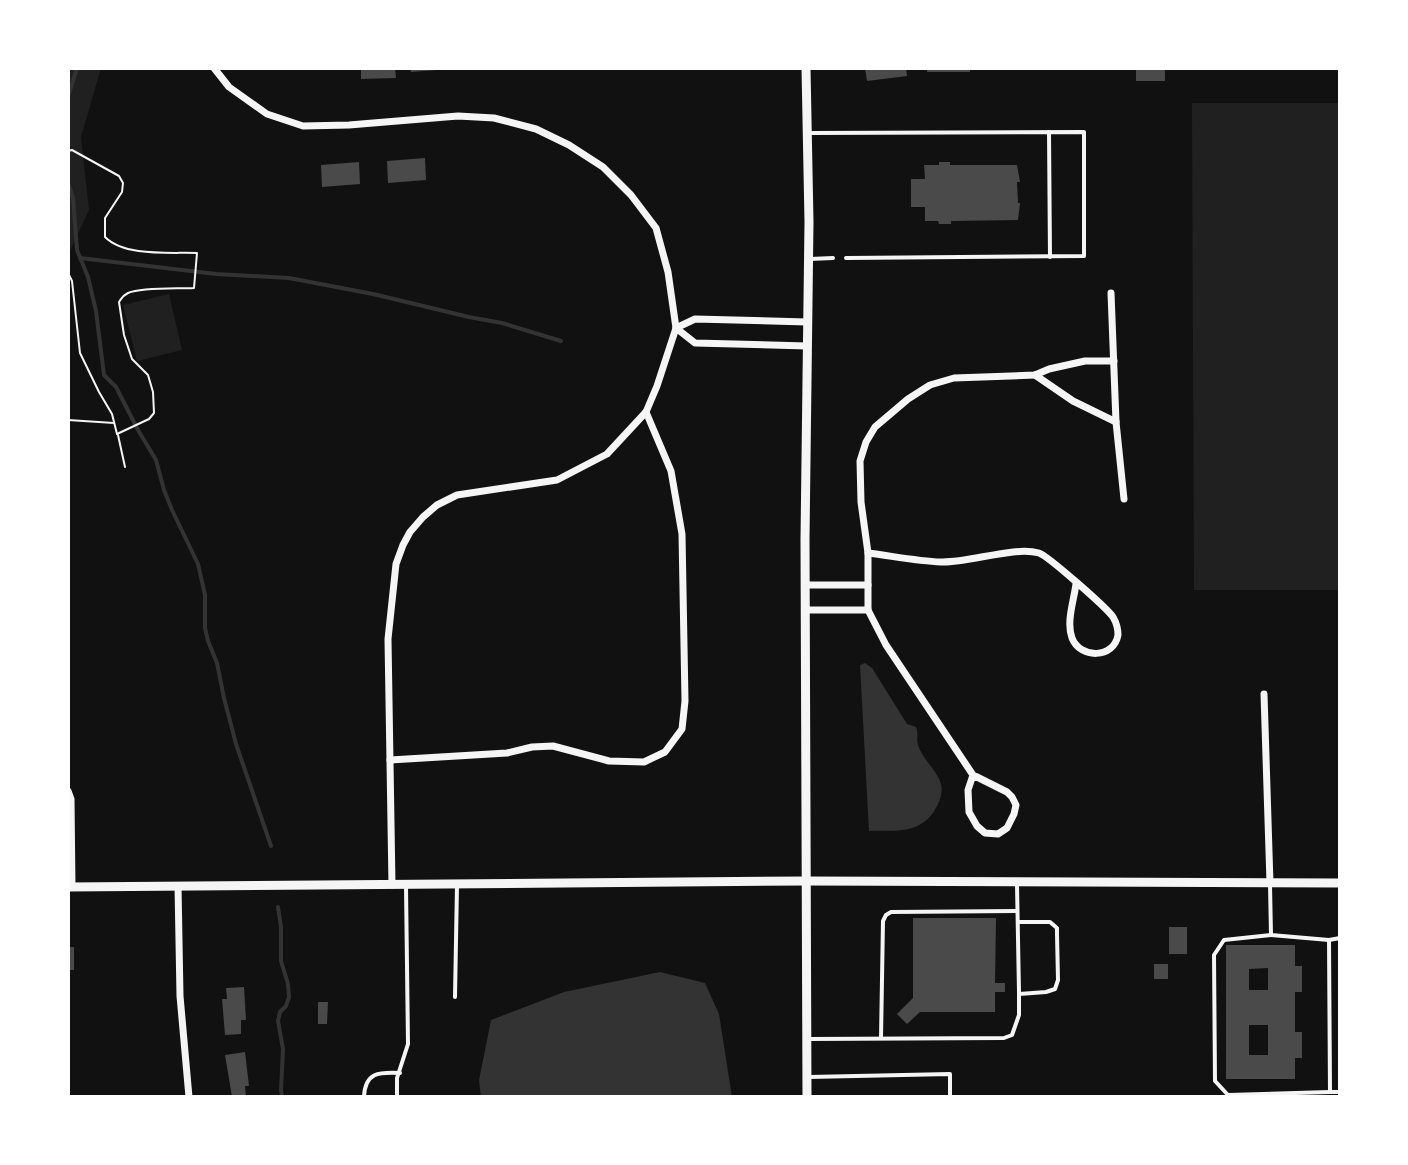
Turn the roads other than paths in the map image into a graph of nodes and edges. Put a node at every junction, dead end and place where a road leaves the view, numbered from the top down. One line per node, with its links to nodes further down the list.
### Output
1 (214, 68): 11 (street)
2 (806, 68): 4 (street)
3 (1049, 132): 4 (lane); 5 (lane); 5 (lane)
4 (807, 133): 8 (street)
5 (1050, 257): 7 (lane)
6 (833, 258): 8 (lane)
7 (846, 258)
8 (808, 259): 10 (street)
9 (1111, 293): 13 (street)
10 (807, 322): 11 (street); 12 (street)
11 (676, 328): 12 (street); 15 (street)
12 (807, 346): 20 (street)
13 (1114, 361): 14 (street); 16 (street)
14 (1035, 375): 16 (street); 18 (street)
15 (646, 412): 25 (street); 25 (street)
16 (1116, 422): 17 (street)
17 (1124, 499)
18 (868, 553): 19 (street); 21 (street)
19 (1076, 584): 19 (street)
20 (806, 585): 21 (street); 22 (street)
21 (868, 585): 23 (street)
22 (807, 610): 23 (street); 28 (street)
23 (868, 610): 26 (street)
24 (1264, 694): 30 (street)
25 (390, 760): 32 (street)
26 (973, 775): 26 (street)
27 (68, 791): 36 (street)
28 (806, 881): 29 (street); 34 (street); 45 (street)
29 (1017, 882): 30 (street); 37 (lane)
30 (1270, 883): 31 (street); 39 (lane)
31 (1340, 883)
32 (392, 885): 33 (street); 35 (street)
33 (406, 885): 34 (street); 46 (lane)
34 (457, 885): 43 (lane)
35 (178, 886): 36 (street); 50 (street)
36 (70, 887)
37 (1017, 911): 38 (lane); 44 (lane)
38 (1018, 922): 42 (lane); 42 (lane)
39 (1271, 935): 41 (lane); 48 (lane)
40 (1340, 938): 41 (lane)
41 (1329, 940): 48 (lane)
42 (1019, 994): 44 (lane)
43 (455, 997)
44 (881, 1038): 45 (lane)
45 (806, 1039): 47 (street)
46 (400, 1073): 51 (lane); 52 (lane)
47 (807, 1077): 53 (street); 54 (lane)
48 (1330, 1092): 49 (lane)
49 (1340, 1092)
50 (189, 1097)
51 (364, 1097)
52 (397, 1097)
53 (807, 1097)
54 (950, 1097)

